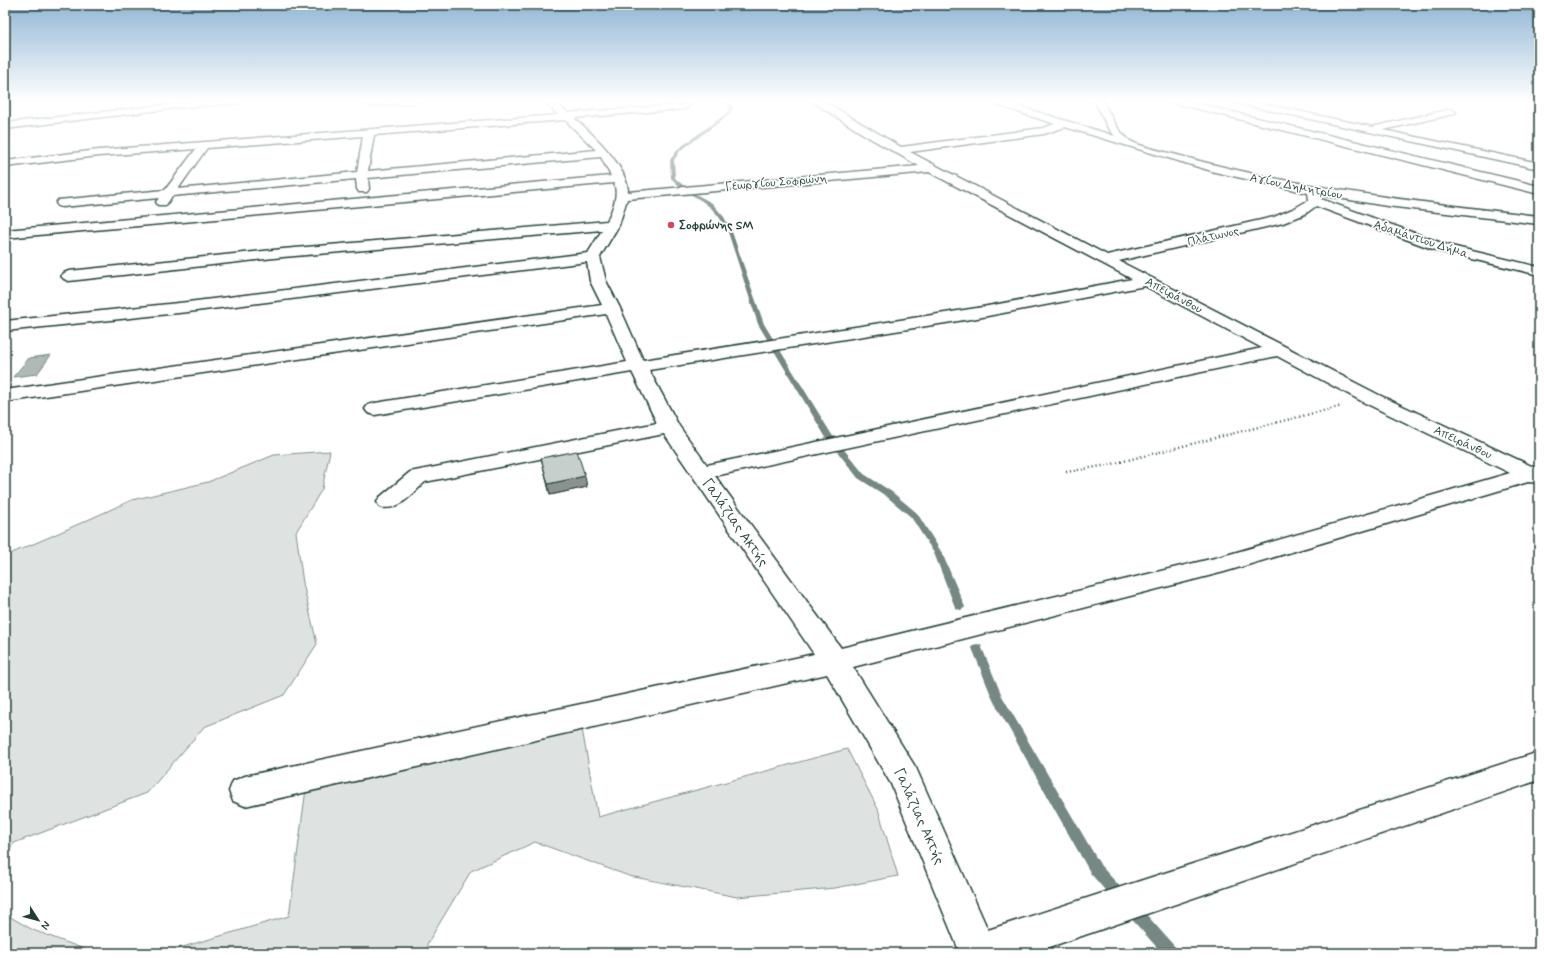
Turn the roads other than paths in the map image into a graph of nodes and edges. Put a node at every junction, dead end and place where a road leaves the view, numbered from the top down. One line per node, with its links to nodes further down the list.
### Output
1 (218, 145): 9 (street)
2 (367, 145): 15 (street)
3 (595, 145): 11 (street)
4 (890, 145): 10 (street, Απειράνθου)
5 (939, 145): 10 (street)
6 (1135, 145): 19 (street, Αγίου Δημητρίου)
7 (1355, 145): 17 (street)
8 (1440, 145): 13 (street)
9 (203, 146): 12 (street); 18 (street)
10 (899, 150): 14 (street, Απειράνθου)
11 (604, 153): 15 (street); 16 (street)
12 (5, 164)
13 (1539, 166)
14 (931, 168): 16 (street, Γεωργίου Σοφρώνη); 27 (street, Απειράνθου)
15 (362, 176): 18 (street); 20 (street)
16 (620, 187): 20 (street, Γεωργίου Σοφρώνη); 24 (street)
17 (1539, 190)
18 (166, 194): 21 (street); 23 (street)
19 (1314, 196): 22 (street, Αγίου Δημητρίου); 27 (street, Πλάτωνος); 28 (street, Αδαμάντιου Δήμα)
20 (364, 202): 23 (street, Γεωργίου Σοφρώνη)
21 (62, 203)
22 (1539, 220)
23 (151, 221): 25 (street, Γεωργίου Σοφρώνη)
24 (612, 225): 26 (street); 29 (street)
25 (5, 234)
26 (593, 257): 31 (street, Γαλάζιας Ακτής); 32 (street)
27 (1107, 259): 30 (street, Απειράνθου)
28 (1539, 271)
29 (69, 276)
30 (1148, 281): 33 (street, Απειράνθου); 34 (street)
31 (612, 308): 34 (street, Γαλάζιας Ακτής); 35 (street)
32 (5, 326)
33 (1280, 350): 38 (street); 39 (street, Απειράνθου)
34 (638, 366): 36 (street); 37 (street, Γαλάζιας Ακτής)
35 (5, 396)
36 (375, 409)
37 (669, 427): 38 (street, Γαλάζιας Ακτής); 40 (street)
38 (701, 473): 41 (street, Γαλάζιας Ακτής)
39 (1534, 476): 41 (street)
40 (388, 502)
41 (834, 660): 43 (street); 44 (street, Γαλάζιας Ακτής)
42 (1539, 766): 44 (street)
43 (245, 791)
44 (979, 953)

